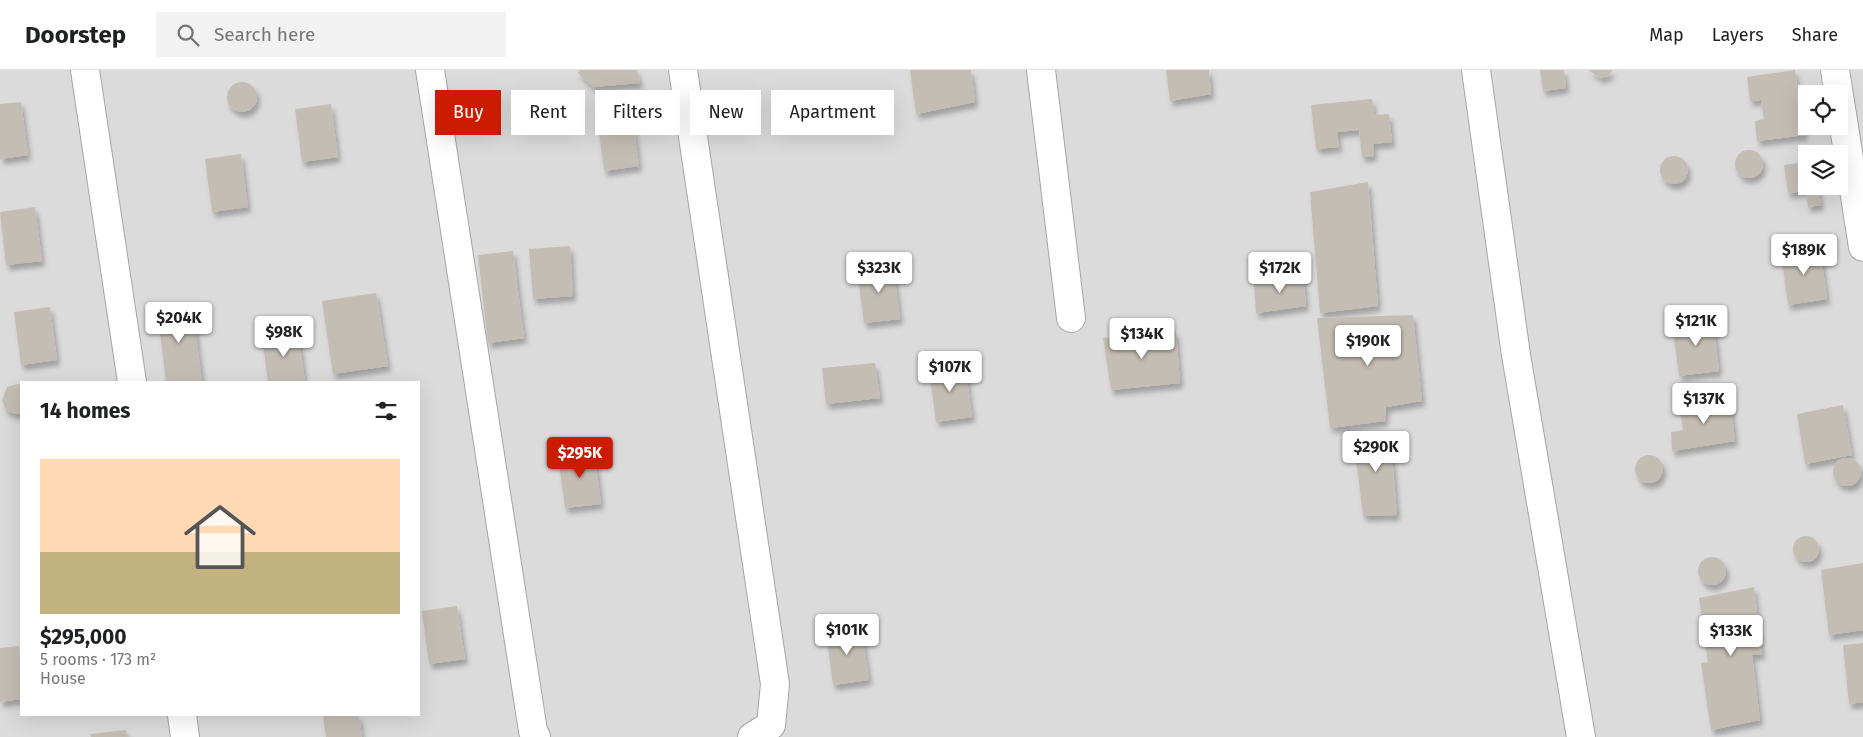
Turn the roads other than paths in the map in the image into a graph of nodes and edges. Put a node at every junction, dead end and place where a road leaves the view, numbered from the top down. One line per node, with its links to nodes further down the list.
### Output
1 (85, 70): 9 (street)
2 (430, 70): 12 (street)
3 (683, 70): 13 (street)
4 (1041, 70): 8 (street)
5 (1476, 70): 14 (street)
6 (1836, 70): 7 (street)
7 (1863, 247)
8 (1071, 318)
9 (132, 381)
10 (182, 716): 11 (street)
11 (185, 737)
12 (536, 737)
13 (752, 737)
14 (1581, 737)

